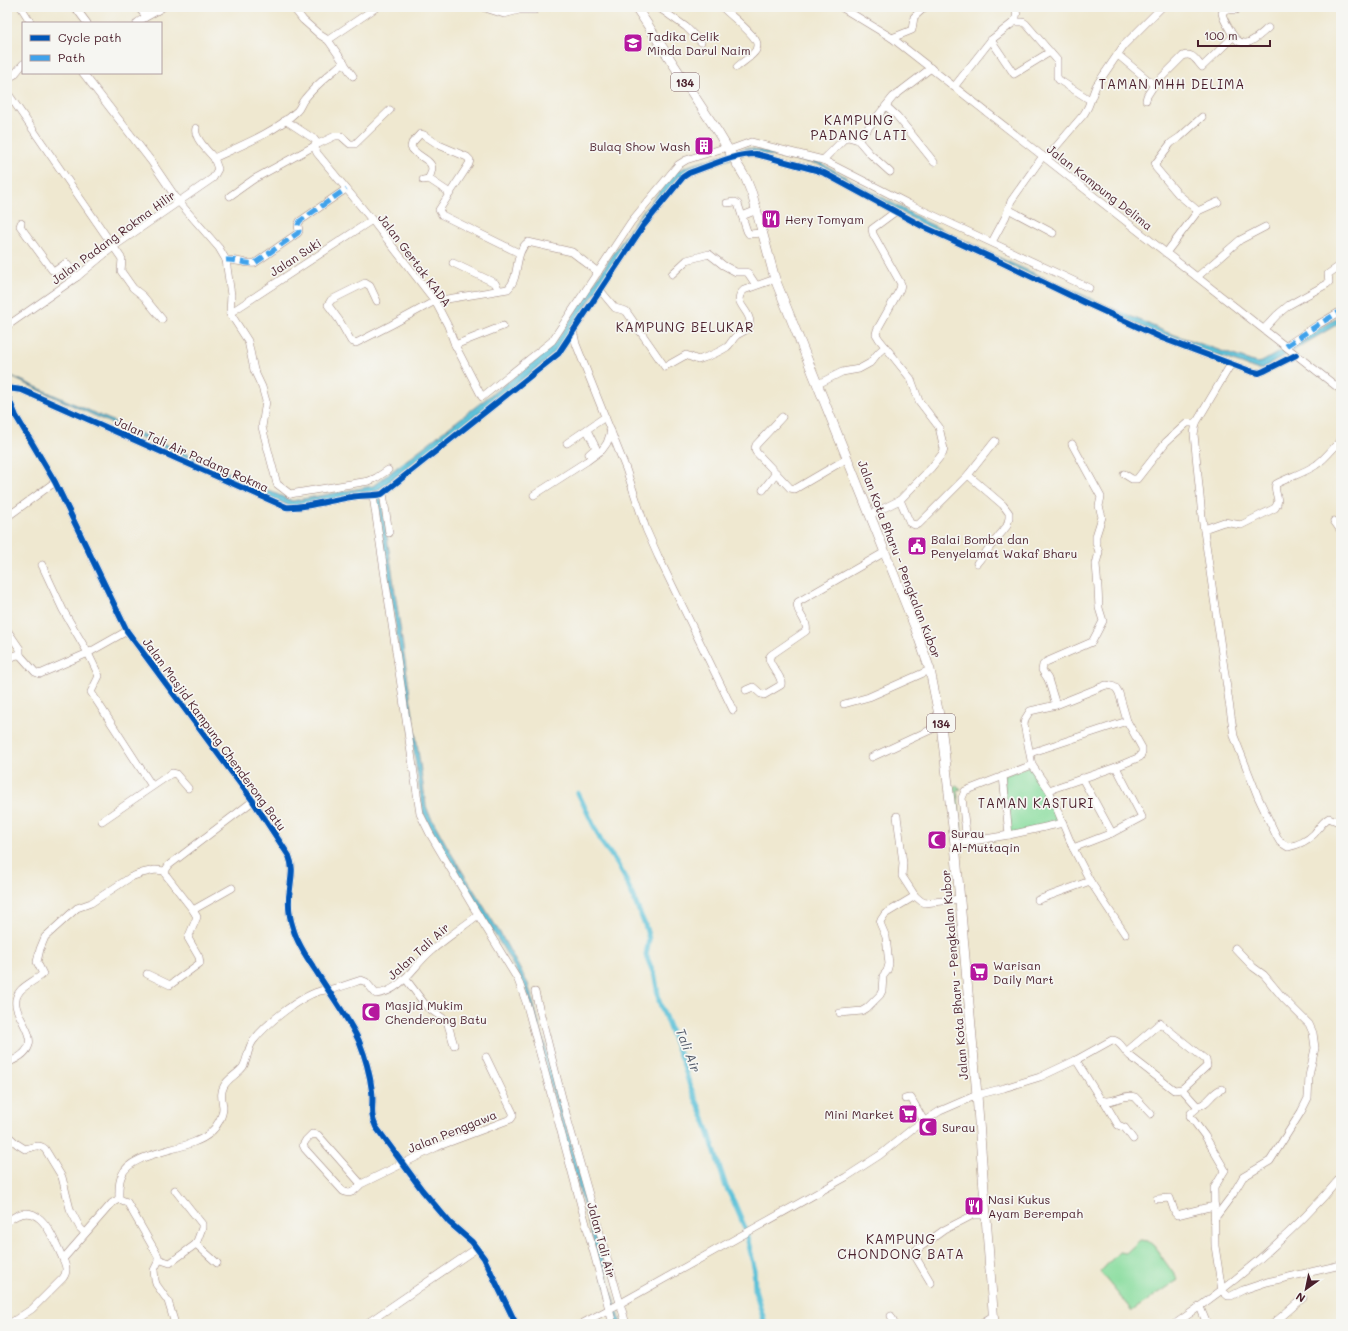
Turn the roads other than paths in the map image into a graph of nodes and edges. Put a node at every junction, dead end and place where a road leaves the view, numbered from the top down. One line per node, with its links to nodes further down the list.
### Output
1 (21, 7): 18 (street)
2 (75, 7): 19 (street)
3 (138, 7): 17 (street)
4 (163, 7): 17 (street)
5 (293, 7): 25 (street)
6 (377, 7): 25 (street)
7 (482, 7): 8 (street)
8 (538, 7)
9 (658, 7): 27 (street)
10 (722, 7): 32 (street)
11 (841, 7): 24 (street, Jalan Kampung Delima)
12 (925, 7): 24 (street)
13 (1014, 7): 21 (street)
14 (1162, 7): 29 (street)
15 (639, 9): 49 (main road, 134)
16 (1236, 10): 23 (street)
17 (146, 16): 20 (street)
18 (30, 22)
19 (85, 22)
20 (138, 22)
21 (1014, 22): 26 (street); 28 (street)
22 (1268, 28): 23 (street)
23 (1233, 37): 37 (street)
24 (892, 38): 33 (street, Jalan Kampung Delima)
25 (328, 40): 30 (street)
26 (991, 40): 28 (street); 38 (street)
27 (701, 42)
28 (1050, 52): 40 (street)
29 (1118, 54): 37 (street); 40 (street)
30 (344, 62): 35 (street); 45 (street)
31 (22, 65): 36 (street)
32 (737, 67)
33 (931, 68): 38 (street, Jalan Kampung Delima); 42 (street)
34 (84, 74): 58 (street)
35 (353, 76)
36 (7, 78)
37 (1154, 85): 41 (street)
38 (954, 87): 51 (street, Jalan Kampung Delima)
39 (7, 92): 72 (street)
40 (1090, 100): 51 (street)
41 (1146, 100)
42 (886, 106): 47 (street); 53 (street)
43 (390, 110): 48 (street)
44 (1202, 118): 63 (street)
45 (285, 120): 48 (street, Jalan Gertak KADA); 50 (street)
46 (196, 128): 50 (street)
47 (857, 139): 52 (street); 54 (street)
48 (316, 145): 55 (street, Jalan Gertak KADA); 57 (street)
49 (730, 151): 52 (street); 62 (main road, Jalan Kota Bharu - Pengkalan Kubor / 134); 64 (street); 78 (street); 86 (street)
50 (214, 158): 58 (street, Jalan Padang Rokma Hilir)
51 (1045, 158): 61 (street); 74 (street, Jalan Kampung Delima)
52 (823, 160): 71 (street)
53 (934, 162)
54 (890, 172)
55 (346, 189): 66 (street, Jalan Gertak KADA); 75 (street)
56 (450, 193): 56 (street); 73 (street)
57 (230, 196)
58 (179, 202): 72 (street, Jalan Padang Rokma Hilir); 75 (street)
59 (1218, 202): 63 (street)
60 (727, 203): 65 (street)
61 (1008, 209): 70 (street); 71 (street)
62 (757, 210): 65 (street); 69 (main road, Jalan Kota Bharu - Pengkalan Kubor / 134)
63 (1198, 211): 74 (street)
64 (895, 212): 98 (street); 100 (street)
65 (742, 216): 69 (street)
66 (372, 220): 88 (street, Jalan Gertak KADA); 90 (street, Jalan Suki)
67 (21, 224): 80 (street)
68 (1264, 227): 81 (street)
69 (762, 233): 82 (main road, Jalan Kota Bharu - Pengkalan Kubor / 134)
70 (1053, 233)
71 (992, 242): 84 (street)
72 (114, 247): 80 (street, Jalan Padang Rokma Hilir); 91 (street)
73 (519, 253): 78 (street); 85 (street)
74 (1166, 253): 81 (street, Jalan Kampung Delima)
75 (226, 260): 90 (street)
76 (453, 263): 85 (street)
77 (1341, 265): 94 (street)
78 (598, 272): 96 (street, Jalan Gertak KADA)
79 (672, 274): 83 (street)
80 (76, 277): 92 (street, Jalan Padang Rokma Hilir)
81 (1197, 277): 94 (street, Jalan Kampung Delima)
82 (775, 279): 83 (street); 101 (main road, Jalan Kota Bharu - Pengkalan Kubor / 134)
83 (756, 285): 86 (street)
84 (1089, 288)
85 (499, 290): 88 (street)
86 (600, 290): 95 (street)
87 (377, 300): 88 (street)
88 (434, 301): 96 (street, Jalan Gertak KADA)
89 (1341, 311): 97 (street)
90 (230, 313): 123 (street)
91 (162, 319)
92 (7, 326)
93 (503, 326): 96 (street)
94 (1264, 329): 97 (street, Jalan Kampung Delima)
95 (573, 330): 105 (street); 122 (street)
96 (455, 345)
97 (1286, 346): 99 (street, Jalan Kampung Delima)
98 (885, 348): 101 (street); 126 (street)
99 (1296, 354): 100 (street); 103 (street, Jalan Kampung Delima)
100 (1231, 364): 107 (street)
101 (818, 384): 114 (main road, Jalan Kota Bharu - Pengkalan Kubor / 134)
102 (7, 388): 127 (street, Jalan Tali Air Padang Rokma)
103 (1341, 390)
104 (7, 395): 120 (street, Jalan Masjid Kampung Chenderong Batu)
105 (605, 417): 108 (street); 109 (street)
106 (782, 417): 117 (street)
107 (1196, 423): 118 (street); 131 (street)
108 (586, 430): 112 (street); 115 (street)
109 (611, 431): 115 (street); 146 (street)
110 (1341, 440): 131 (street)
111 (996, 441): 119 (street)
112 (567, 443)
113 (1072, 444): 145 (street)
114 (848, 458): 117 (street); 128 (main road, Jalan Kota Bharu - Pengkalan Kubor / 134)
115 (587, 461): 124 (street)
116 (388, 470): 123 (street)
117 (776, 473): 121 (street)
118 (1124, 474)
119 (968, 475): 126 (street); 135 (street)
120 (55, 482): 129 (street); 138 (street, Jalan Masjid Kampung Chenderong Batu)
121 (763, 490)
122 (382, 493): 125 (street, Jalan Tali Air Padang Rokma); 133 (street)
123 (290, 494): 127 (street)
124 (534, 495)
125 (374, 496): 127 (street, Jalan Tali Air Padang Rokma); 175 (street)
126 (900, 500): 128 (street)
127 (286, 506)
128 (870, 515): 134 (main road, Jalan Kota Bharu - Pengkalan Kubor / 134)
129 (7, 517)
130 (1334, 521): 132 (street)
131 (1204, 529): 162 (street)
132 (1341, 531)
133 (388, 533)
134 (885, 552): 142 (main road, Jalan Kota Bharu - Pengkalan Kubor / 134); 143 (street)
135 (978, 563)
136 (42, 565): 139 (street)
137 (7, 630): 140 (street)
138 (127, 631): 139 (street); 158 (street, Jalan Masjid Kampung Chenderong Batu)
139 (88, 653): 140 (street); 155 (street)
140 (20, 655): 141 (street)
141 (7, 661)
142 (930, 670): 144 (street); 148 (main road, Jalan Kota Bharu - Pengkalan Kubor / 134)
143 (746, 690)
144 (844, 704)
145 (1056, 704): 147 (street); 149 (street)
146 (733, 710)
147 (1127, 721): 149 (street); 152 (street)
148 (941, 725): 150 (street); 166 (main road, Jalan Kota Bharu - Pengkalan Kubor / 134)
149 (1030, 753): 151 (street)
150 (872, 757)
151 (1032, 765): 153 (street); 157 (street)
152 (1116, 767): 154 (street); 163 (street)
153 (1003, 776): 164 (street); 165 (street)
154 (1082, 778): 157 (street); 163 (street)
155 (152, 786): 156 (street); 160 (street)
156 (188, 788)
157 (1049, 790): 161 (street)
158 (253, 802): 168 (street); 180 (street, Jalan Masjid Kampung Chenderong Batu)
159 (897, 816): 171 (street)
160 (102, 821)
161 (1063, 823): 164 (street); 167 (street)
162 (1341, 823)
163 (1112, 833): 167 (street)
164 (1009, 835): 165 (street)
165 (966, 842): 166 (street)
166 (955, 844): 172 (main road, Jalan Kota Bharu - Pengkalan Kubor / 134)
167 (1073, 848): 169 (street)
168 (166, 871): 174 (street); 187 (street)
169 (1090, 881): 173 (street); 176 (street)
170 (232, 888): 174 (street)
171 (915, 896): 172 (street); 182 (street)
172 (960, 899): 190 (main road, Jalan Kota Bharu - Pengkalan Kubor / 134)
173 (1038, 900)
174 (193, 910): 178 (street)
175 (478, 914): 179 (street, Jalan Tali Air); 220 (street, Jalan Tali Air)
176 (1125, 934)
177 (1235, 948): 206 (street)
178 (147, 974)
179 (405, 978): 180 (street, Jalan Tali Air); 183 (street)
180 (328, 990): 198 (street, Jalan Masjid Kampung Chenderong Batu); 202 (street, Jalan Tali Air)
181 (535, 992): 218 (street, Jalan Tali Air)
182 (840, 1013)
183 (454, 1044)
184 (1126, 1052): 186 (street); 188 (street); 188 (street)
185 (486, 1057): 198 (street, Jalan Penggawa)
186 (1076, 1060): 190 (street); 192 (street)
187 (7, 1063)
188 (1182, 1088): 193 (street)
189 (1222, 1088): 193 (street)
190 (977, 1095): 195 (street); 205 (main road, Jalan Kota Bharu - Pengkalan Kubor / 134)
191 (905, 1099): 195 (street)
192 (1104, 1101): 194 (street); 197 (street)
193 (1197, 1106): 204 (street)
194 (1151, 1114)
195 (924, 1121): 218 (street)
196 (7, 1135): 208 (street)
197 (1133, 1139)
198 (402, 1163): 200 (street, Jalan Penggawa); 210 (street, Jalan Masjid Kampung Chenderong Batu)
199 (1341, 1177): 216 (street)
200 (361, 1184): 200 (street, Jalan Penggawa)
201 (175, 1190): 209 (street)
202 (119, 1199): 208 (street); 212 (street)
203 (1158, 1200): 204 (street)
204 (1215, 1206): 206 (street)
205 (986, 1215): 215 (street); 222 (main road, Jalan Kota Bharu - Pengkalan Kubor / 134)
206 (1215, 1218): 216 (street)
207 (7, 1222): 211 (street)
208 (85, 1233): 211 (street)
209 (196, 1244): 212 (street); 213 (street)
210 (477, 1248): 225 (street); 226 (street, Jalan Masjid Kampung Chenderong Batu)
211 (63, 1258): 223 (street)
212 (158, 1259): 224 (street)
213 (216, 1263)
214 (1341, 1264): 216 (street)
215 (931, 1283)
216 (1222, 1291): 219 (street)
217 (1303, 1298): 234 (street)
218 (620, 1304): 220 (street); 229 (street, Jalan Tali Air)
219 (1200, 1307): 232 (street); 233 (street)
220 (609, 1310): 227 (street); 228 (street, Jalan Tali Air)
221 (891, 1316): 230 (street)
222 (994, 1320): 231 (street)
223 (9, 1324)
224 (175, 1324)
225 (366, 1324)
226 (516, 1324)
227 (581, 1324)
228 (613, 1324)
229 (626, 1324)
230 (895, 1324)
231 (980, 1324)
232 (1176, 1324)
233 (1207, 1324)
234 (1274, 1324)

